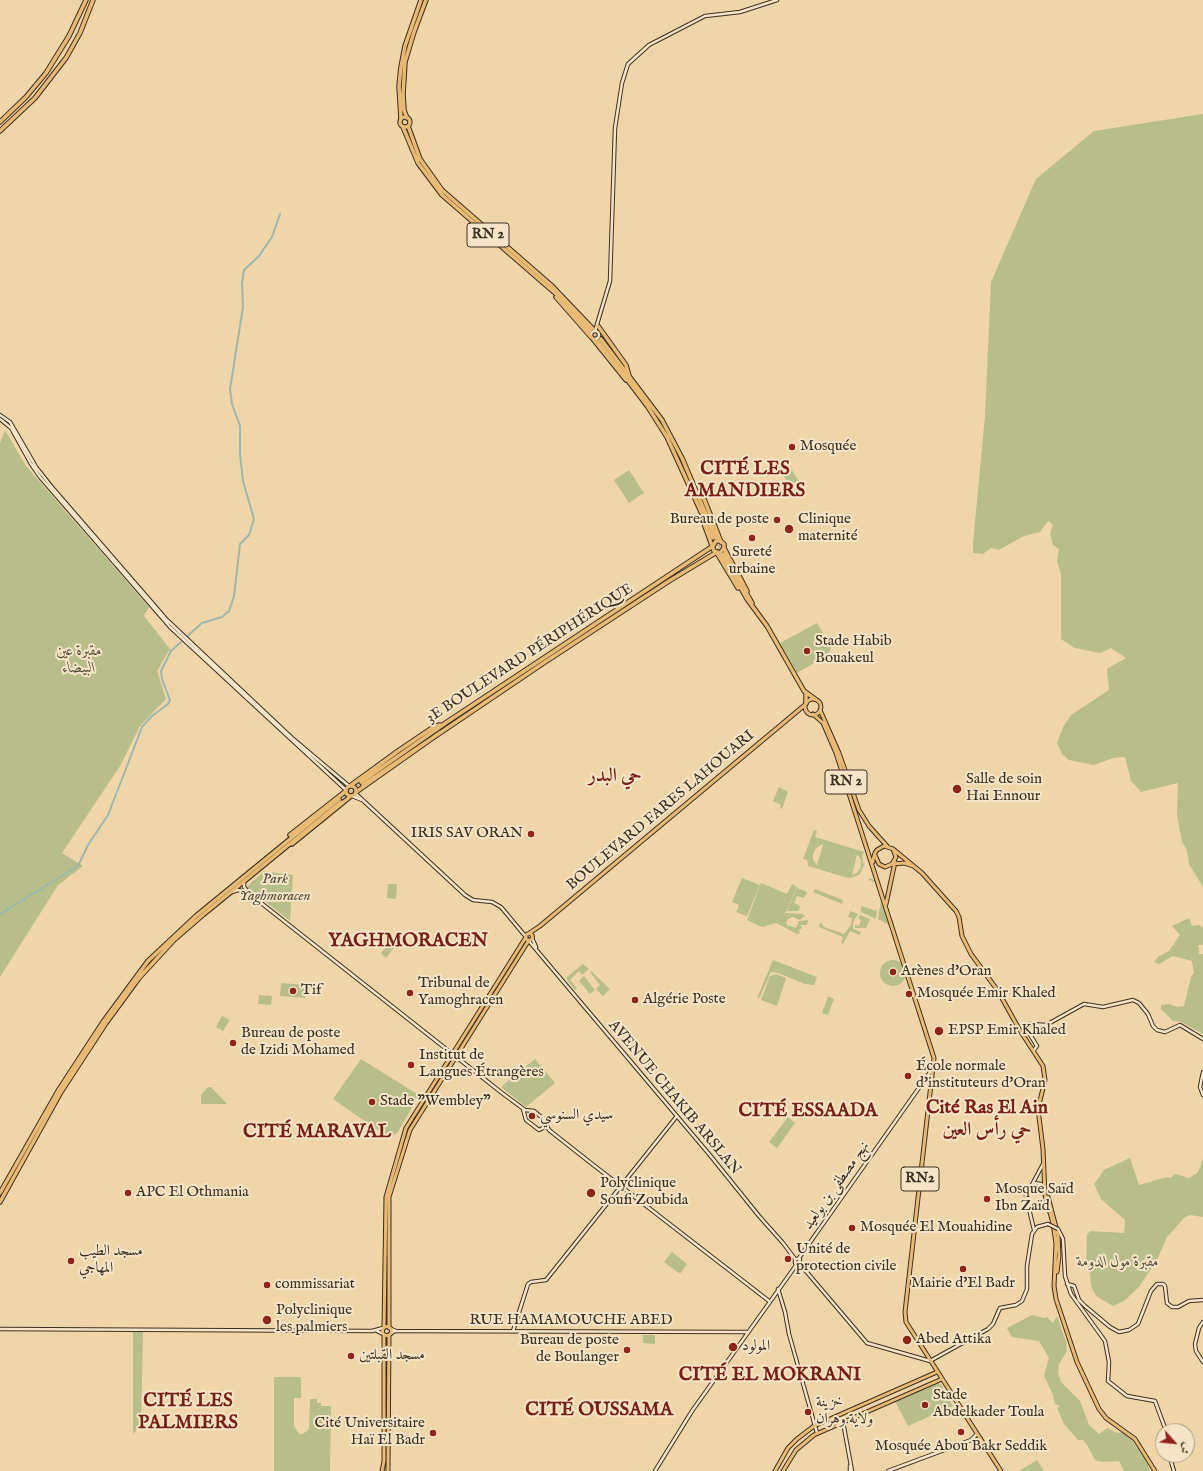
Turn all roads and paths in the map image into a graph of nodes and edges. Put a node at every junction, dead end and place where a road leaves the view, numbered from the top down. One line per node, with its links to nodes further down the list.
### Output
1 (86, 0): 8 (highway)
2 (93, 0): 11 (highway)
3 (421, 0): 7 (highway, RN 2)
4 (426, 0): 6 (highway, RN 2)
5 (777, 0): 13 (main road)
6 (407, 118): 7 (highway); 9 (highway, RN 2)
7 (401, 119): 10 (highway, RN 2)
8 (0, 122)
9 (408, 126): 10 (highway); 13 (highway, RN 2)
10 (403, 127): 12 (highway, RN 2)
11 (0, 131)
12 (547, 285): 13 (highway, RN 2); 14 (highway)
13 (595, 330): 14 (main road); 14 (main road); 15 (highway); 15 (highway)
14 (592, 338): 16 (highway)
15 (628, 376): 16 (highway); 19 (highway)
16 (632, 385): 19 (highway)
17 (0, 415): 23 (main road)
18 (0, 419): 23 (main road)
19 (696, 494): 20 (highway); 21 (highway)
20 (721, 542): 21 (highway); 22 (highway)
21 (712, 547): 24 (highway); 29 (highway, 3E BOULEVARD PÉRIPHÉRIQUE)
22 (724, 548): 24 (highway); 27 (highway)
23 (106, 552): 28 (main road)
24 (717, 552): 25 (highway); 26 (highway)
25 (711, 556): 26 (highway); 29 (highway)
26 (722, 556): 27 (highway); 27 (highway)
27 (748, 598): 30 (highway)
28 (186, 640): 39 (main road); 40 (main road)
29 (550, 656): 37 (highway)
30 (804, 690): 31 (highway); 32 (highway)
31 (815, 699): 32 (main road); 33 (main road)
32 (806, 704): 34 (main road); 35 (main road, BOULEVARD FARES LAHOUARI)
33 (820, 710): 36 (main road); 46 (main road, RN 2)
34 (807, 712): 35 (main road); 36 (main road)
35 (797, 713): 59 (main road, BOULEVARD FARES LAHOUARI)
36 (813, 714): 48 (main road, RN 2)
37 (444, 727): 38 (highway); 39 (highway); 41 (highway)
38 (362, 784)
39 (349, 786): 40 (highway); 41 (highway)
40 (346, 790): 42 (highway); 45 (highway)
41 (355, 792): 42 (highway); 44 (main road, AVENUE CHAKIB ARSLAN)
42 (351, 796): 44 (main road); 45 (highway)
43 (340, 800): 45 (highway)
44 (362, 800): 59 (main road, AVENUE CHAKIB ARSLAN)
45 (284, 846): 55 (highway); 78 (highway)
46 (887, 846): 47 (main road); 49 (main road)
47 (893, 849): 52 (main road); 53 (main road)
48 (870, 855): 50 (main road, RN2); 54 (main road, RN2)
49 (875, 855): 50 (main road, RN2); 51 (main road)
50 (873, 860): 51 (main road, RN2); 54 (main road, RN2)
51 (879, 864): 52 (main road)
52 (894, 864): 53 (main road); 58 (main road, RN2)
53 (916, 867): 62 (main road)
54 (874, 868): 58 (main road, RN2)
55 (245, 880): 56 (main road); 57 (highway)
56 (250, 894): 57 (main road); 63 (main road)
57 (223, 898): 79 (highway)
58 (886, 906): 64 (main road, RN2)
59 (529, 938): 60 (main road); 60 (main road, AVENUE CHAKIB ARSLAN); 63 (main road); 63 (main road)
60 (537, 950): 70 (main road, AVENUE CHAKIB ARSLAN)
61 (1203, 1039): 62 (main road)
62 (1034, 1050): 74 (main road)
63 (454, 1056): 67 (main road); 87 (main road); 88 (main road)
64 (934, 1066): 81 (main road, نهج مصطفى بن بولعيد); 96 (main road, RN2)
65 (1203, 1072): 66 (main road)
66 (1203, 1095)
67 (523, 1109): 68 (main road); 69 (main road)
68 (530, 1111): 69 (main road); 71 (main road)
69 (525, 1116): 72 (main road)
70 (677, 1116): 76 (main road); 81 (main road, AVENUE CHAKIB ARSLAN)
71 (546, 1125): 72 (main road); 73 (main road)
72 (543, 1129): 73 (main road)
73 (549, 1130): 76 (main road)
74 (1044, 1162): 75 (main road); 77 (main road)
75 (1033, 1183): 77 (main road); 80 (main road)
76 (620, 1186): 85 (main road); 92 (main road)
77 (1045, 1190): 119 (main road)
78 (0, 1193)
79 (0, 1202)
80 (1034, 1230): 82 (main road, bridge); 96 (main road)
81 (797, 1261): 83 (main road, نهج مصطفى بن بولعيد); 96 (main road, AVENUE CHAKIB ARSLAN)
82 (1067, 1284): 84 (main road); 105 (main road)
83 (778, 1289): 85 (main road, نهج مصطفى بن بولعيد); 103 (main road)
84 (1203, 1300)
85 (769, 1301): 93 (main road, نهج مصطفى بن بولعيد)
86 (1203, 1322): 97 (main road)
87 (384, 1328): 88 (main road); 90 (main road); 94 (main road)
88 (390, 1328): 91 (main road); 95 (main road)
89 (0, 1329): 90 (main road)
90 (374, 1331): 94 (main road)
91 (396, 1331): 92 (main road, RUE HAMAMOUCHE ABED); 95 (main road)
92 (513, 1331): 93 (main road, RUE HAMAMOUCHE ABED)
93 (747, 1332): 113 (main road, نهج مصطفى بن بولعيد)
94 (383, 1334): 95 (main road); 111 (main road)
95 (389, 1335): 112 (main road)
96 (930, 1361): 98 (main road, RN2)
97 (1203, 1362)
98 (937, 1372): 99 (main road, RN2); 100 (main road)
99 (942, 1379): 101 (main road); 108 (main road, RN2)
100 (856, 1407): 101 (main road); 102 (main road); 106 (main road)
101 (861, 1414): 102 (main road)
102 (857, 1416): 104 (main road)
103 (813, 1422): 106 (main road)
104 (842, 1422): 107 (main road); 116 (main road)
105 (1163, 1423)
106 (816, 1425): 107 (main road); 114 (main road)
107 (817, 1433): 115 (main road)
108 (977, 1434): 109 (main road, RN2); 110 (main road)
109 (981, 1439): 110 (main road); 118 (main road, RN2)
110 (970, 1440): 117 (main road)
111 (382, 1471)
112 (388, 1471)
113 (655, 1471)
114 (775, 1471)
115 (783, 1471)
116 (851, 1471)
117 (888, 1471)
118 (1001, 1471)
119 (1155, 1471)

